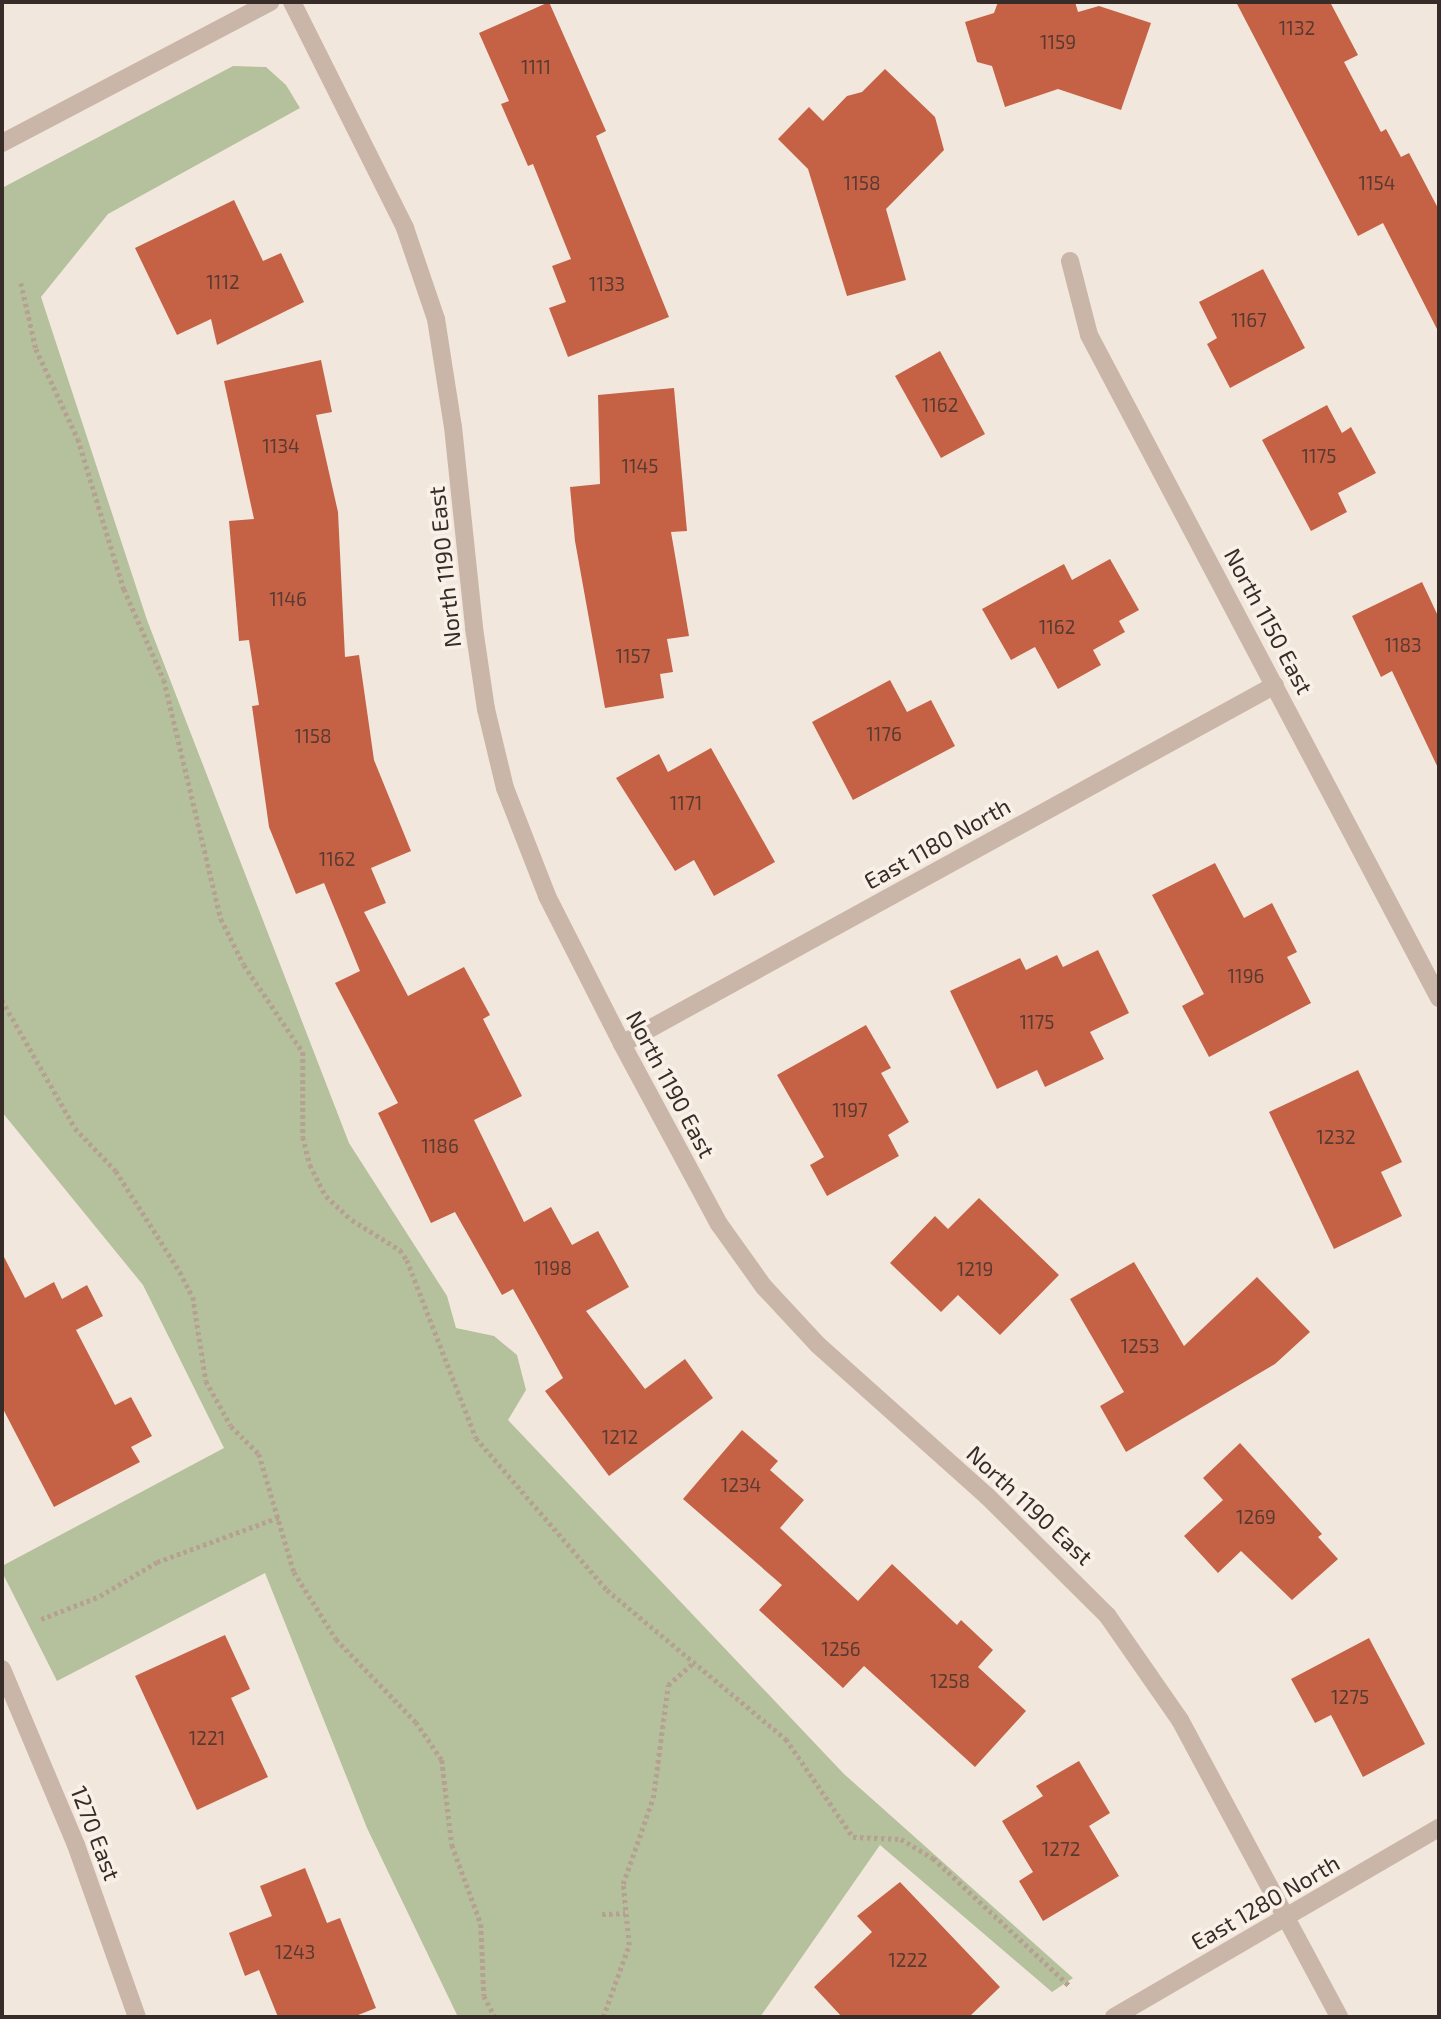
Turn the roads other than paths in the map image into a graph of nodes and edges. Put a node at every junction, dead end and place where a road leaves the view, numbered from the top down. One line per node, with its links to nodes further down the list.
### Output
1 (270, 2): 3 (street)
2 (292, 2): 7 (street, North 1190 East)
3 (2, 143)
4 (1070, 261): 5 (street, North 1150 East)
5 (1275, 685): 6 (street, North 1150 East); 7 (street, East 1180 North)
6 (1439, 998)
7 (622, 1044): 10 (street, North 1190 East)
8 (2, 1669): 11 (street, 1270 East)
9 (1439, 1828): 10 (street, East 1280 North)
10 (1288, 1920): 12 (street, East 1280 North); 13 (street, North 1190 East)
11 (137, 2017)
12 (1114, 2017)
13 (1339, 2017)

